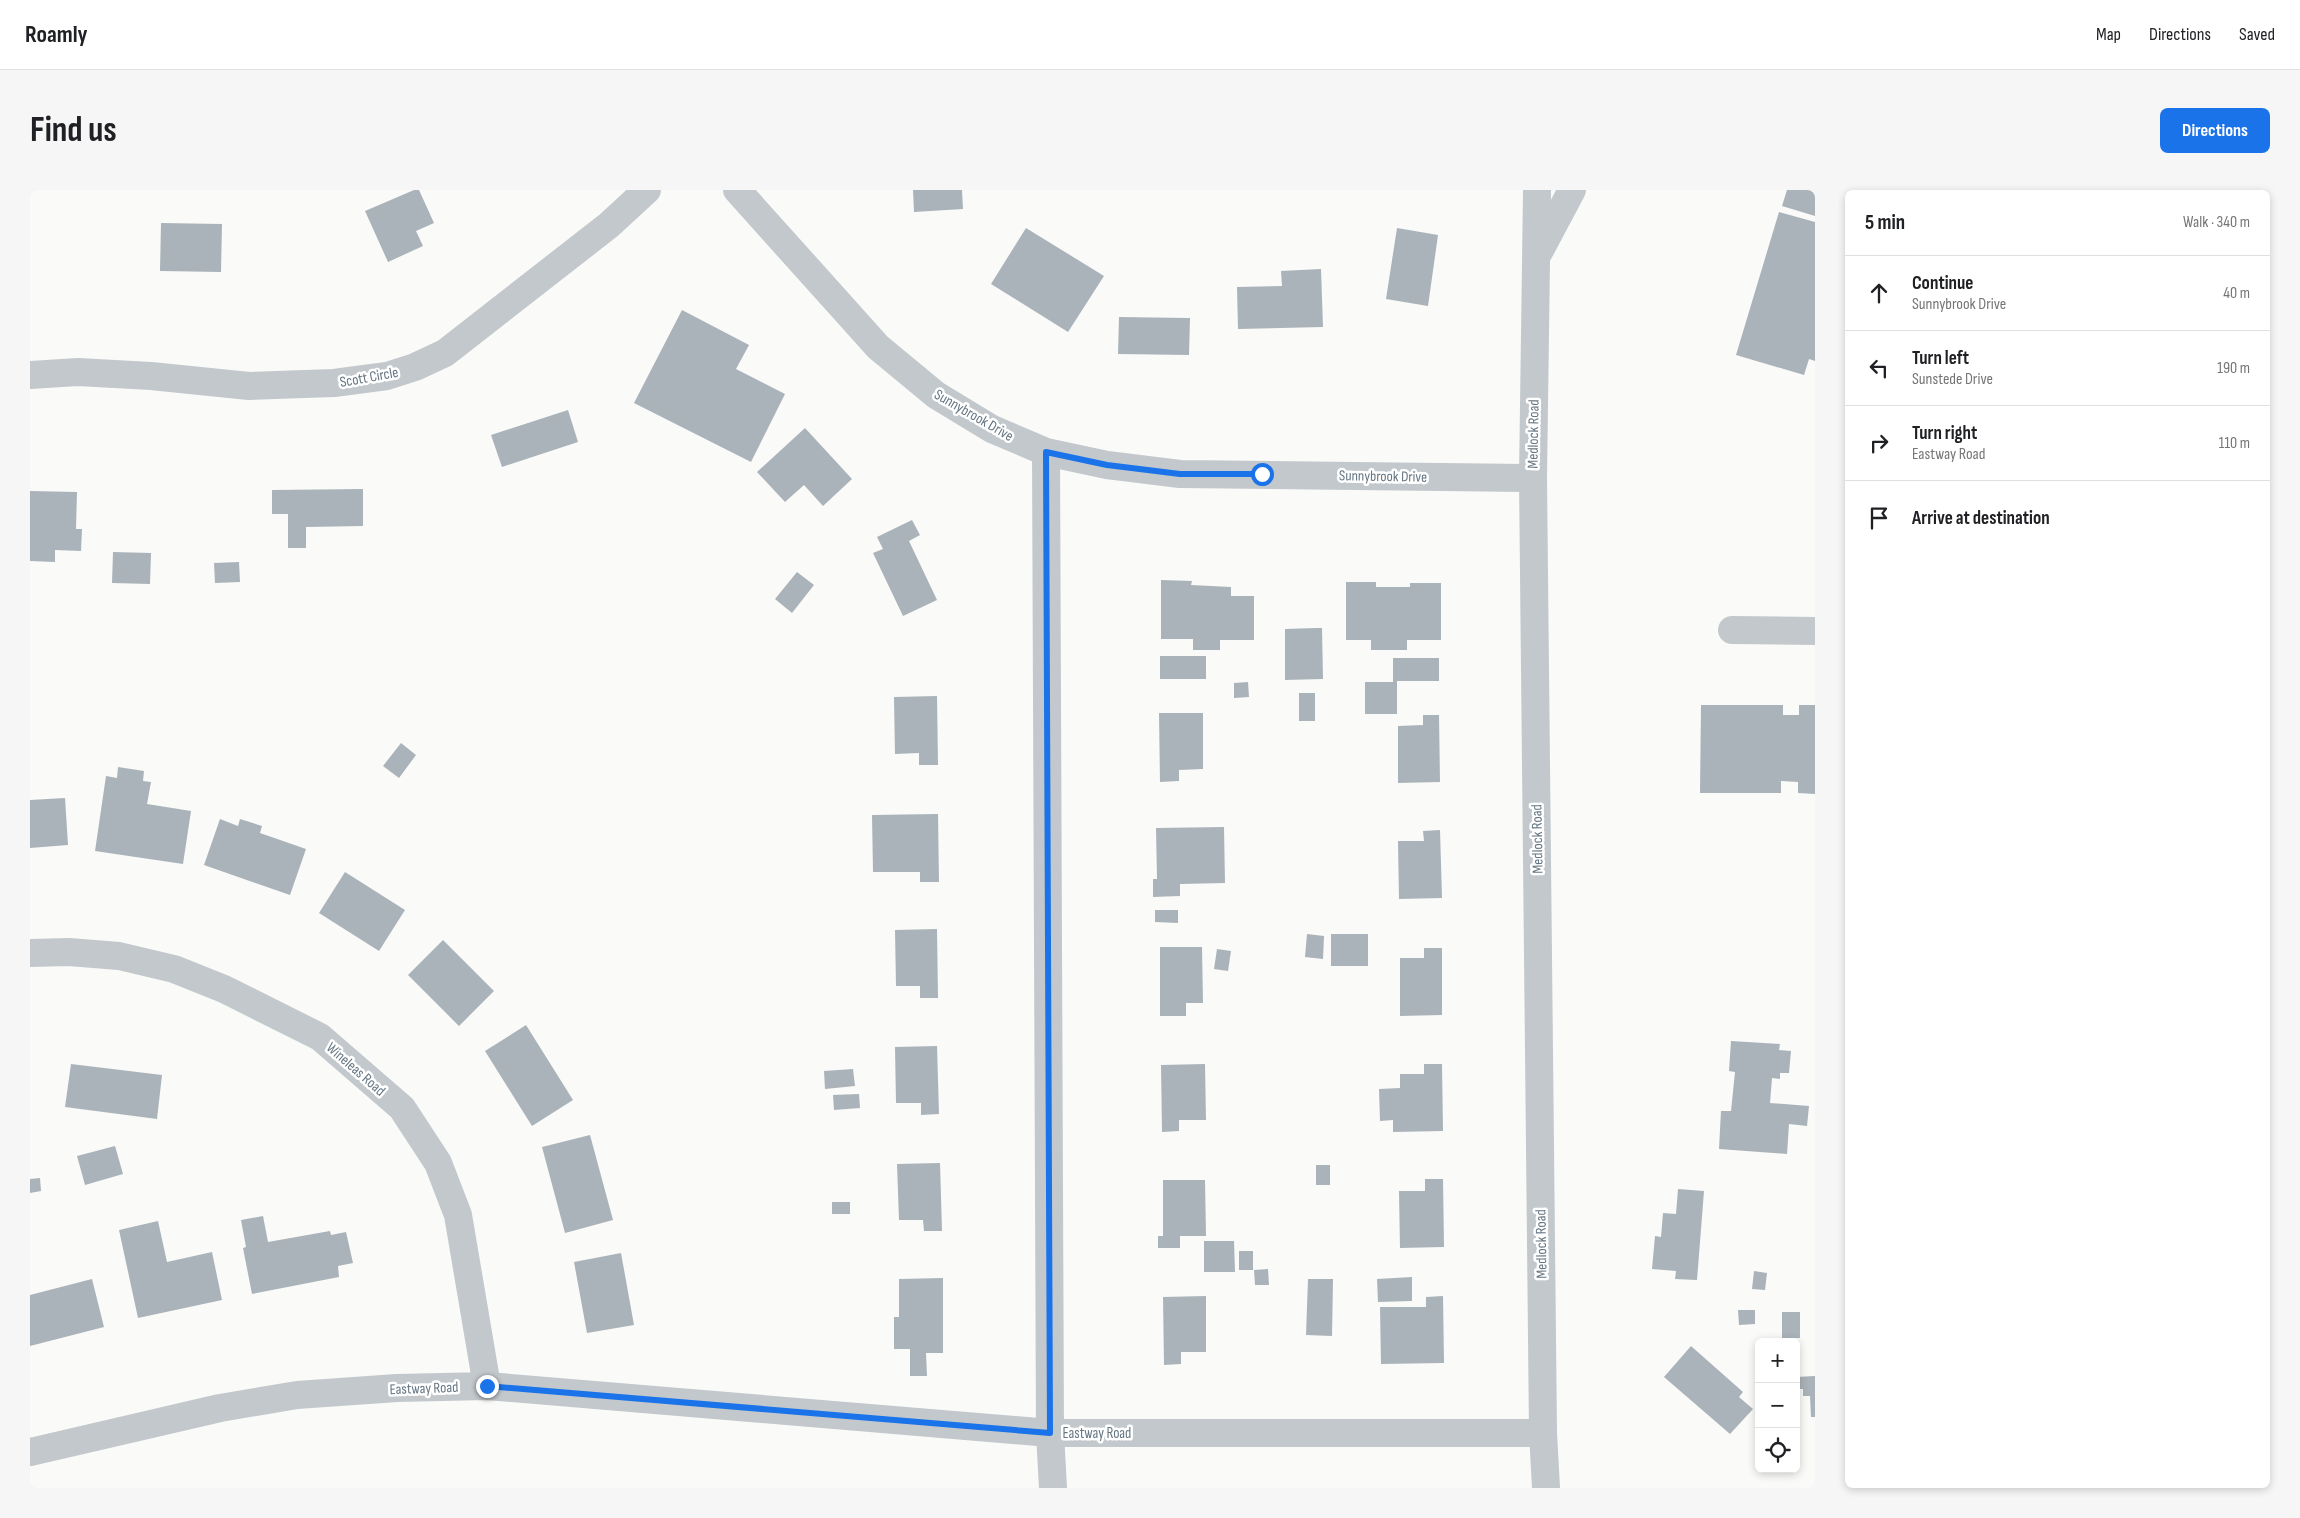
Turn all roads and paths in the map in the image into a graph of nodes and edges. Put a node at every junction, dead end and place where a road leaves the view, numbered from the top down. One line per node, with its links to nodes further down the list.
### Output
1 (648, 190): 6 (street, Scott Circle)
2 (737, 190): 7 (street, Sunnybrook Drive)
3 (1537, 190): 5 (street, Medlock Road)
4 (1572, 190): 5 (street)
5 (1536, 258): 8 (street, Medlock Road)
6 (30, 375)
7 (1046, 452): 8 (street, Sunnybrook Drive); 13 (street)
8 (1533, 478): 14 (street, Medlock Road)
9 (1814, 627): 10 (street)
10 (1732, 630)
11 (30, 953): 12 (street, Wineleas Road)
12 (487, 1386): 13 (street, Eastway Road); 15 (street, Eastway Road)
13 (1050, 1433): 14 (street, Eastway Road); 16 (street)
14 (1543, 1433): 17 (street, Medlock Road)
15 (30, 1452)
16 (1053, 1488)
17 (1546, 1488)

